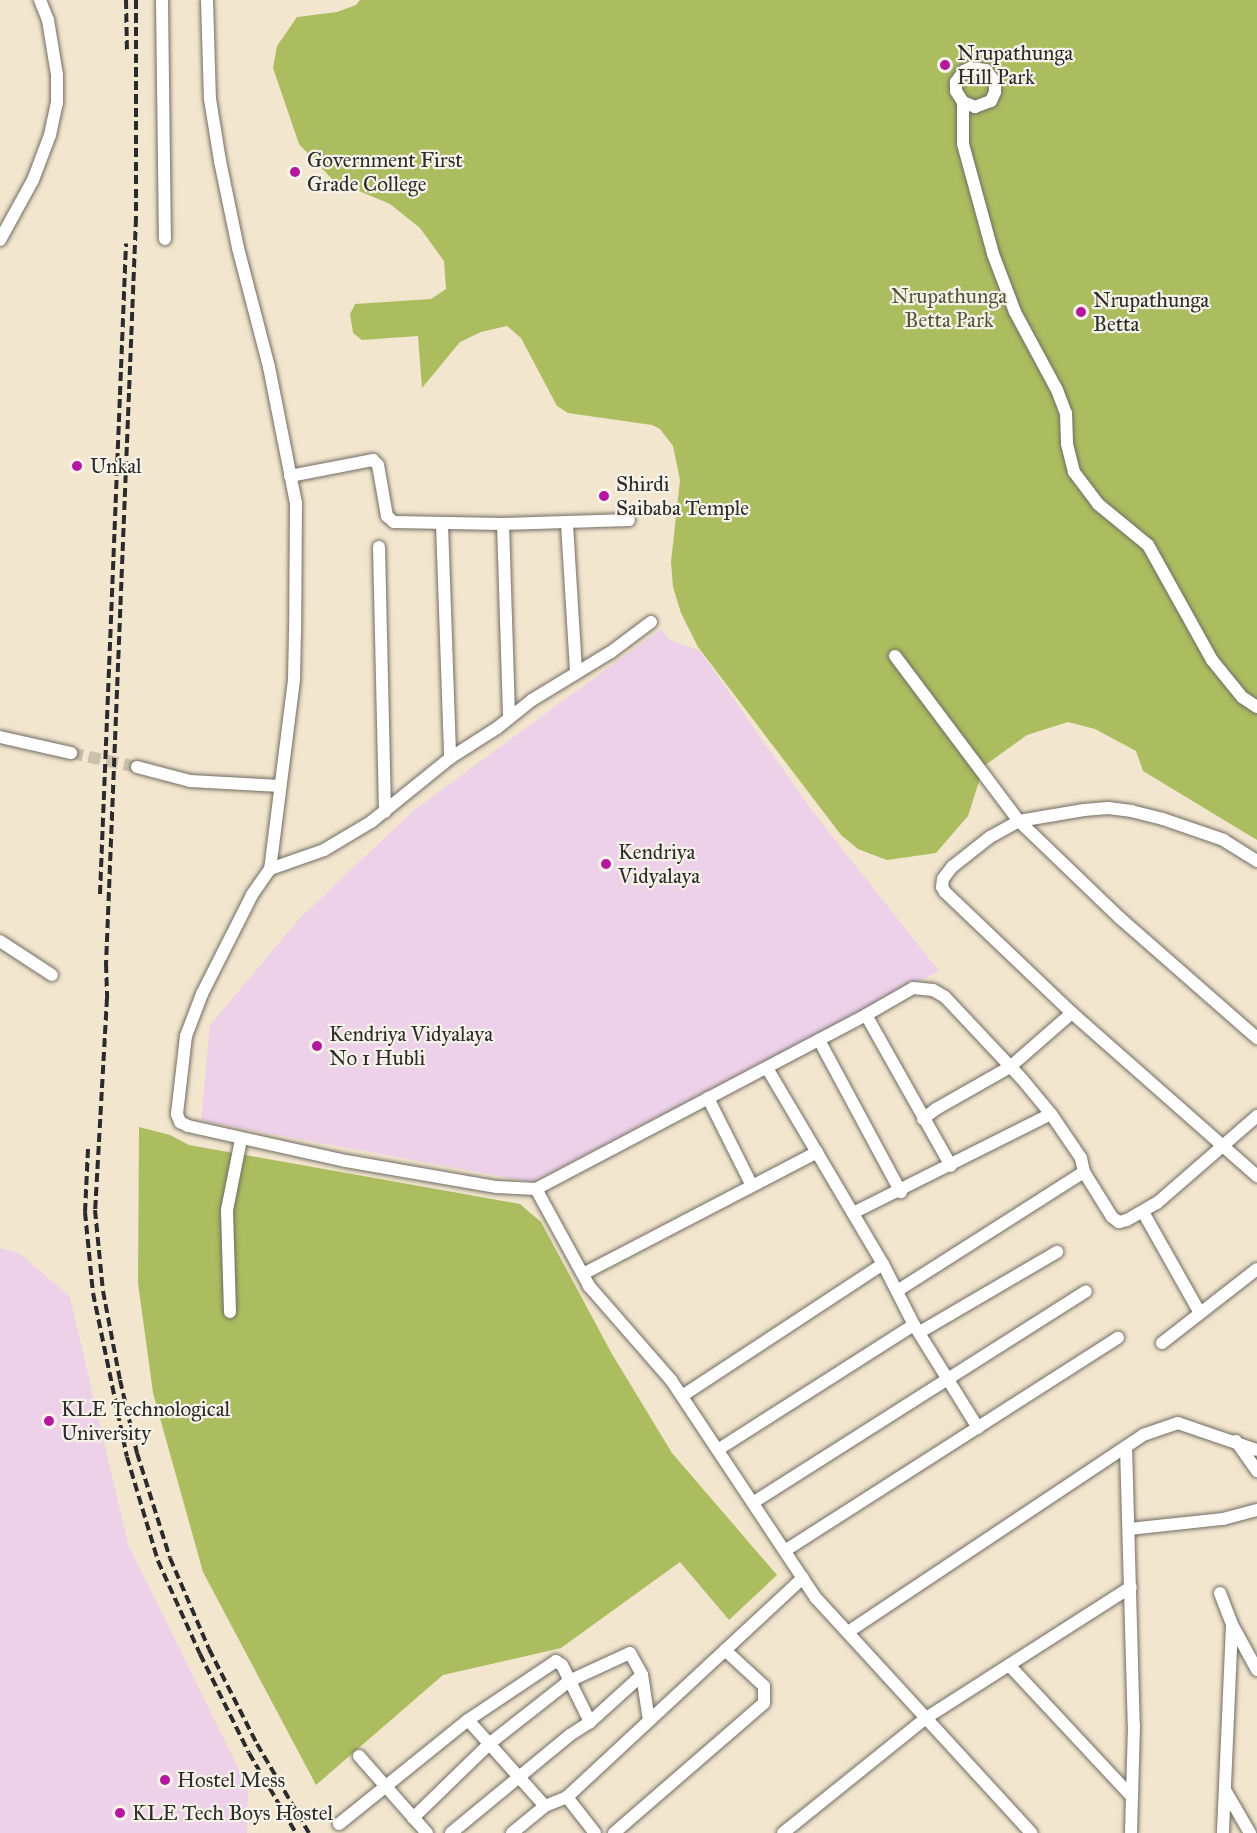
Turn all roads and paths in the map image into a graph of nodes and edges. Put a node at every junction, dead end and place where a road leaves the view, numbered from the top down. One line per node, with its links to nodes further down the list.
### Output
1 (40, 0): 6 (street)
2 (162, 0): 5 (street)
3 (207, 0): 7 (street)
4 (963, 102): 16 (street)
5 (165, 239)
6 (0, 240)
7 (290, 476): 9 (street); 22 (street)
8 (629, 520): 11 (street)
9 (442, 524): 10 (street); 20 (street)
10 (503, 524): 11 (street); 17 (street)
11 (567, 524): 15 (street)
12 (379, 547): 23 (street)
13 (651, 622): 15 (street)
14 (895, 656): 24 (street)
15 (576, 673): 17 (street)
16 (1257, 707)
17 (509, 718): 20 (street)
18 (0, 737): 19 (street)
19 (71, 753)
20 (450, 758): 23 (street)
21 (137, 767): 22 (street)
22 (280, 786): 26 (street)
23 (385, 812): 26 (street)
24 (1019, 821): 25 (street); 29 (street); 31 (street)
25 (1257, 861)
26 (270, 869): 39 (street)
27 (0, 941): 28 (street)
28 (52, 975)
29 (1072, 1013): 33 (street); 40 (street)
30 (866, 1016): 32 (street); 33 (street); 38 (street)
31 (1257, 1038)
32 (819, 1040): 34 (street); 47 (street)
33 (1010, 1067): 36 (street); 38 (street)
34 (767, 1068): 35 (street); 41 (street)
35 (708, 1098): 45 (street); 46 (street)
36 (1051, 1114): 42 (street); 43 (street)
37 (1257, 1116): 40 (street)
38 (923, 1119): 42 (street)
39 (241, 1139): 46 (street); 56 (street)
40 (1224, 1144): 44 (street); 48 (street)
41 (817, 1152): 45 (street); 49 (street)
42 (951, 1166): 47 (street)
43 (1084, 1172): 48 (street); 54 (street)
44 (1257, 1176)
45 (752, 1186): 53 (street)
46 (536, 1189): 53 (street)
47 (901, 1192): 49 (street)
48 (1143, 1212): 57 (street)
49 (853, 1214): 51 (street)
50 (1057, 1252): 58 (street)
51 (883, 1264): 54 (street); 62 (street)
52 (1257, 1269): 57 (street)
53 (583, 1274): 62 (street)
54 (897, 1291): 58 (street)
55 (1086, 1291): 61 (street)
56 (230, 1312)
57 (1200, 1313): 60 (street)
58 (917, 1329): 61 (street); 66 (street)
59 (1118, 1338): 63 (street)
60 (1162, 1342)
61 (947, 1381): 63 (street); 69 (street)
62 (682, 1396): 66 (street)
63 (978, 1428): 72 (street)
64 (1236, 1441): 65 (street); 67 (street); 68 (street)
65 (1126, 1447): 71 (street); 77 (street)
66 (719, 1449): 69 (street)
67 (1257, 1450)
68 (1257, 1471)
69 (754, 1502): 72 (street)
70 (1257, 1510): 71 (street)
71 (1129, 1529): 74 (street)
72 (786, 1550): 73 (street)
73 (803, 1578): 77 (street); 78 (street)
74 (1131, 1587): 79 (street); 93 (street)
75 (1220, 1593): 76 (street)
76 (1232, 1625): 80 (street); 91 (street)
77 (848, 1632): 83 (street)
78 (725, 1650): 85 (street); 101 (street)
79 (1009, 1665): 83 (street); 93 (street)
80 (1257, 1670)
81 (642, 1675): 82 (street); 85 (street); 86 (street)
82 (569, 1681): 84 (street); 86 (street); 87 (street)
83 (926, 1718): 102 (street); 103 (street)
84 (468, 1720): 87 (street); 90 (street)
85 (649, 1720): 92 (street)
86 (590, 1722): 89 (street)
87 (489, 1744): 89 (street); 95 (street)
88 (359, 1756): 90 (street)
89 (518, 1778): 94 (street); 98 (street)
90 (383, 1786): 95 (street); 96 (street)
91 (1225, 1790): 105 (street); 106 (street)
92 (567, 1797): 94 (street); 100 (street)
93 (1132, 1797): 104 (street)
94 (544, 1806): 99 (street)
95 (413, 1818): 97 (street)
96 (339, 1824)
97 (428, 1833)
98 (451, 1833)
99 (512, 1833)
100 (594, 1833)
101 (614, 1833)
102 (783, 1833)
103 (1031, 1833)
104 (1131, 1833)
105 (1223, 1833)
106 (1250, 1833)

